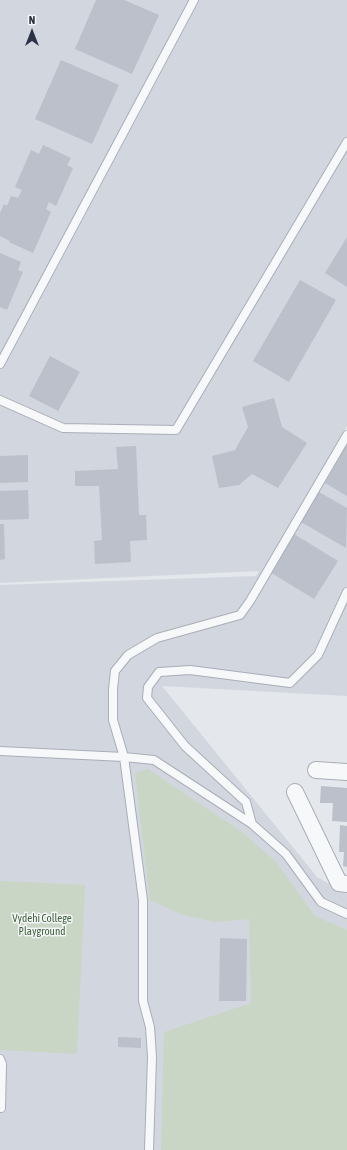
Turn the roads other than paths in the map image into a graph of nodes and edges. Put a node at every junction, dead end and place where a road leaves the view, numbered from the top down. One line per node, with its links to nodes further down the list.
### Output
1 (194, 0): 3 (lane)
2 (347, 142): 4 (lane)
3 (0, 364)
4 (0, 400)
5 (347, 435): 8 (lane)
6 (347, 592): 12 (lane)
7 (0, 751): 8 (lane)
8 (124, 757): 12 (lane); 17 (lane)
9 (316, 770): 10 (street)
10 (347, 772)
11 (295, 792): 13 (street)
12 (252, 824): 14 (lane)
13 (347, 884)
14 (347, 914)
15 (0, 1059): 16 (lane)
16 (1, 1108)
17 (149, 1150)

